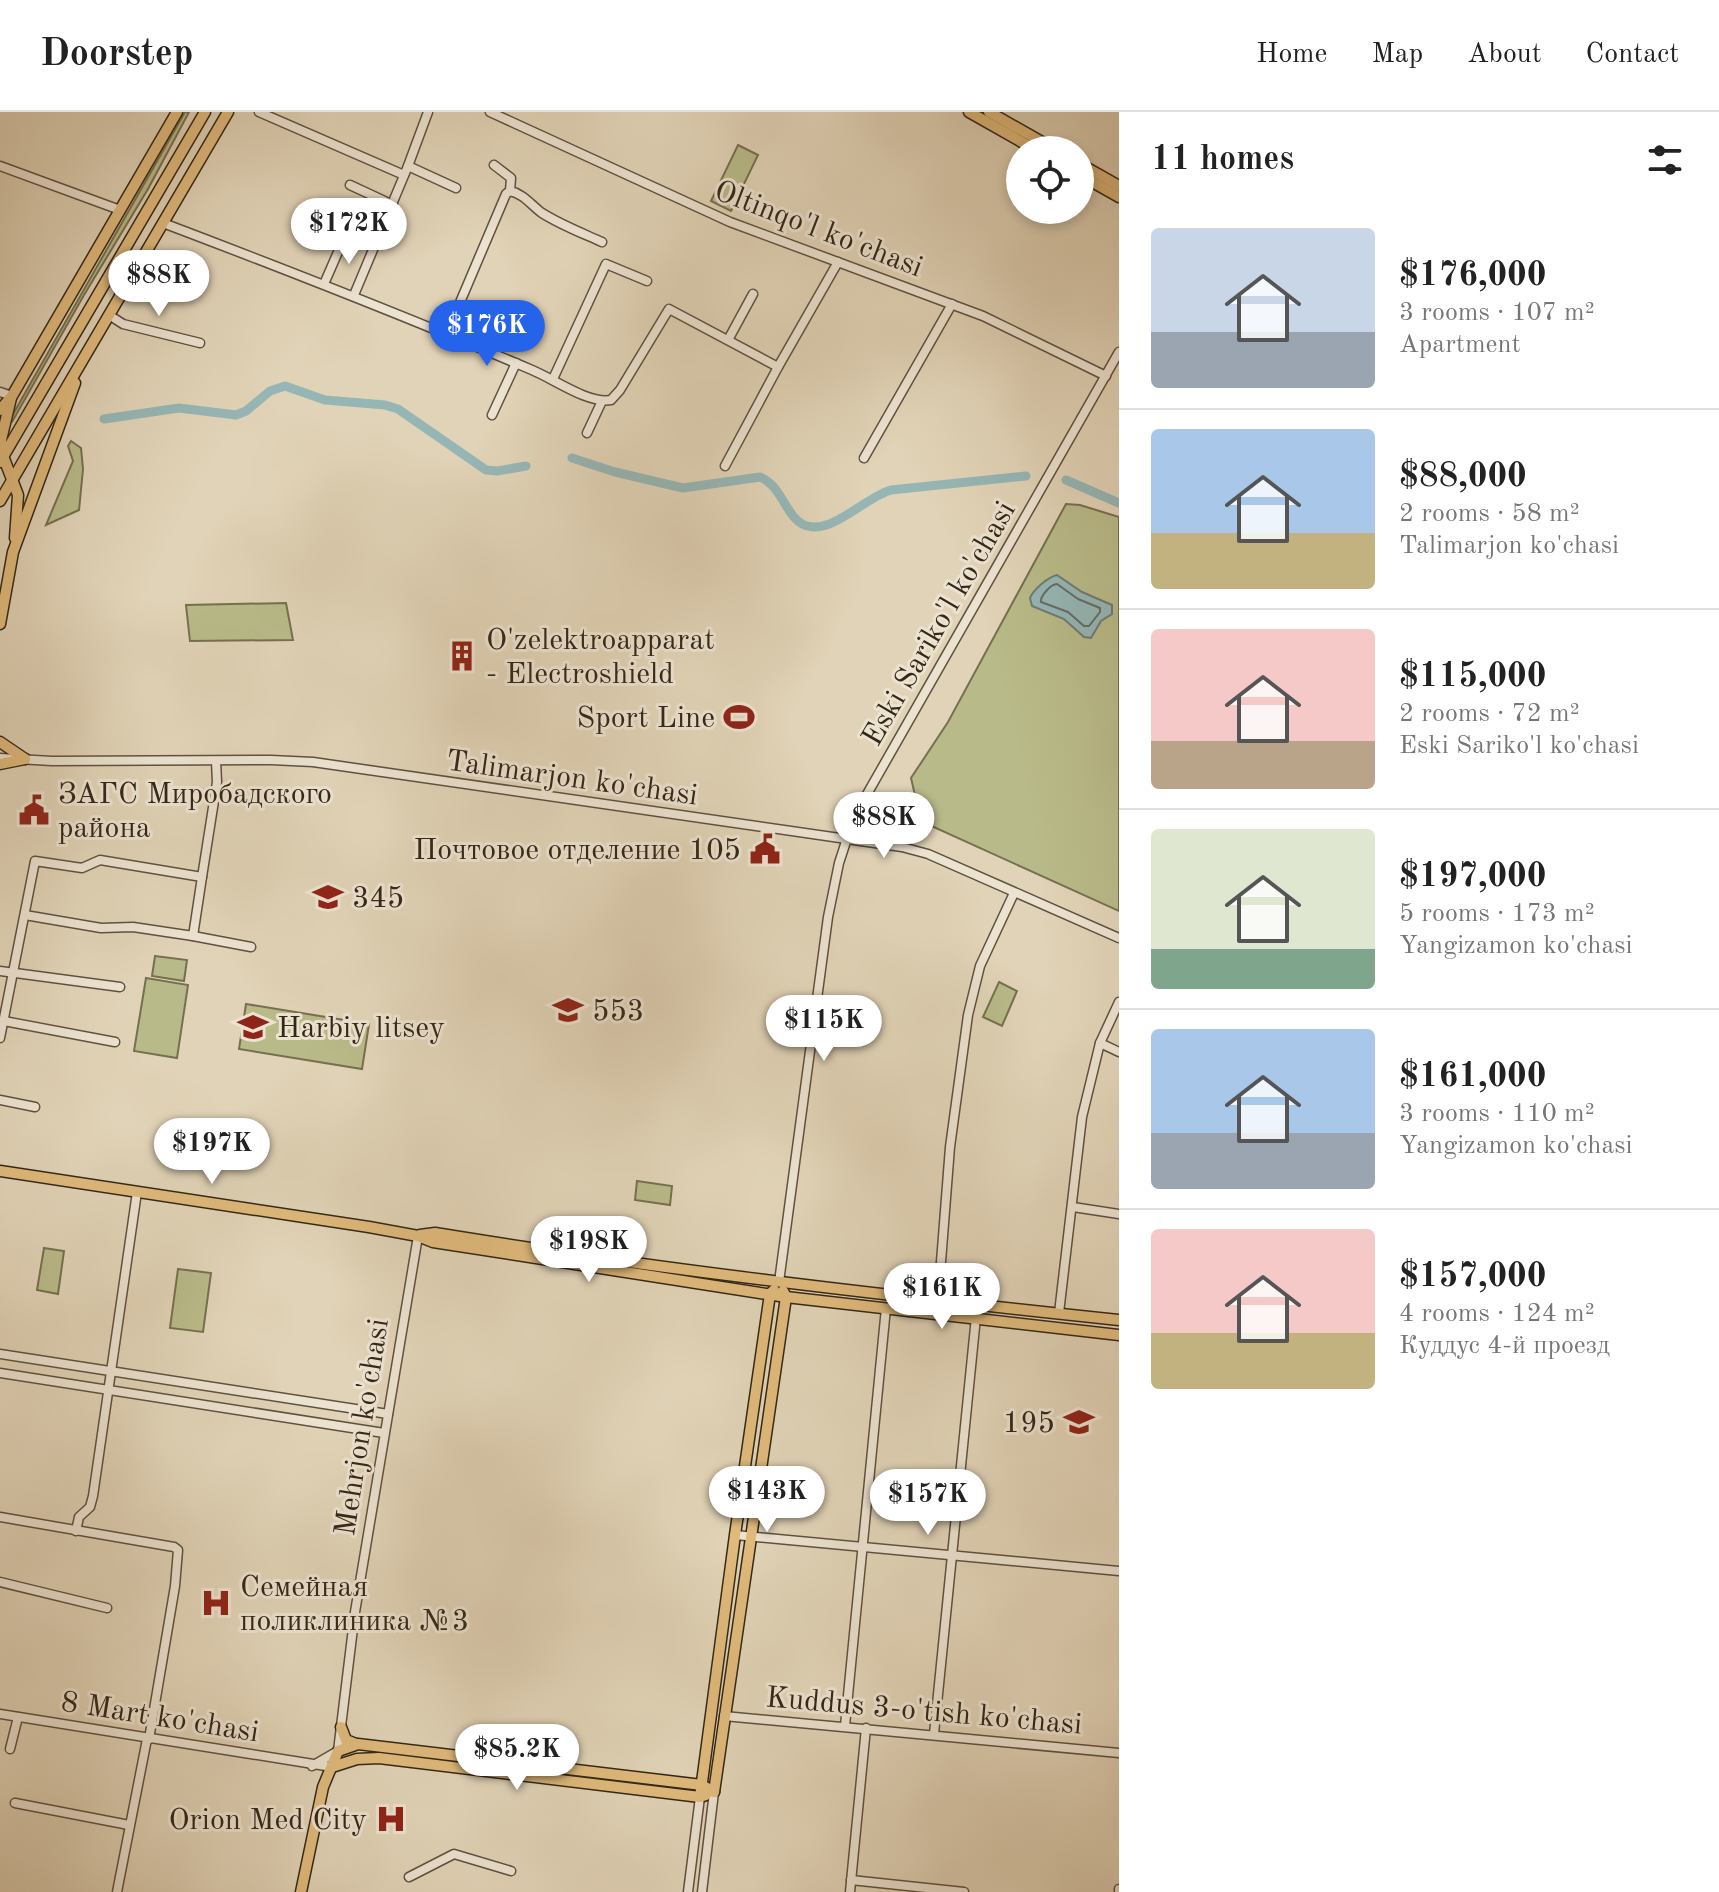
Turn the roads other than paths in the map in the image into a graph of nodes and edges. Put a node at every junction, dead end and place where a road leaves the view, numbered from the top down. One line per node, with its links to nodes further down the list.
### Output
1 (177, 112): 23 (main road)
2 (205, 112): 50 (main road)
3 (228, 112): 24 (main road)
4 (259, 112): 14 (street)
5 (428, 112): 14 (street)
6 (490, 112): 27 (street, Oltinqo'l ko'chasi)
7 (969, 112): 9 (main road)
8 (989, 112): 9 (main road)
9 (1008, 128): 10 (main road); 11 (main road)
10 (1018, 136)
11 (1025, 136)
12 (494, 165): 20 (street)
13 (0, 166): 23 (street)
14 (406, 171): 19 (street); 22 (street)
15 (1094, 172): 18 (main road)
16 (1094, 183): 21 (main road)
17 (350, 185): 22 (street)
18 (1119, 186)
19 (456, 188)
20 (510, 191): 26 (street); 34 (street)
21 (1119, 197)
22 (393, 205): 31 (street)
23 (120, 210): 44 (main road)
24 (163, 223): 29 (street); 33 (main road)
25 (345, 236): 29 (street)
26 (602, 242)
27 (838, 262): 32 (street, Oltinqo'l ko'chasi); 40 (street)
28 (647, 281): 42 (street)
29 (324, 284): 31 (street)
30 (753, 294): 35 (street)
31 (354, 295): 34 (street)
32 (952, 304): 41 (street, Oltinqo'l ko'chasi); 49 (street)
33 (109, 315): 36 (street); 38 (main road)
34 (447, 333): 39 (street)
35 (728, 340): 40 (street); 45 (street)
36 (200, 343)
37 (1119, 352): 41 (street)
38 (82, 362): 53 (main road); 55 (main road)
39 (516, 363): 42 (street); 47 (street)
40 (778, 367): 51 (street)
41 (1106, 376): 61 (street, Eski Sariko'l ko'chasi)
42 (553, 379): 45 (street)
43 (0, 392): 44 (street)
44 (12, 396): 46 (main road); 50 (main road)
45 (602, 401): 48 (street)
46 (0, 410)
47 (492, 415)
48 (587, 433)
49 (864, 458)
50 (2, 459): 53 (main road)
51 (725, 466)
52 (0, 474): 53 (main road)
53 (13, 479): 54 (main road); 55 (main road)
54 (0, 501)
55 (13, 552): 56 (main road)
56 (0, 624)
57 (0, 742): 58 (main road)
58 (25, 759): 59 (main road); 60 (street, Talimarjon ko'chasi)
59 (0, 761)
60 (216, 761): 61 (street, Talimarjon ko'chasi); 62 (street)
61 (845, 840): 63 (street, Talimarjon ko'chasi); 84 (street, Eski Sariko'l ko'chasi)
62 (202, 877): 64 (street); 65 (street)
63 (1014, 893): 66 (street, Talimarjon ko'chasi); 87 (street)
64 (25, 915): 65 (street); 69 (street)
65 (193, 936): 67 (street)
66 (1119, 938)
67 (251, 947)
68 (0, 971): 69 (street)
69 (13, 972): 70 (street); 72 (street)
70 (120, 987)
71 (1119, 1002): 75 (street)
72 (4, 1021): 73 (street); 74 (street)
73 (0, 1038)
74 (115, 1042)
75 (1100, 1043): 76 (street); 81 (street)
76 (1119, 1052)
77 (0, 1100): 78 (street)
78 (35, 1107)
79 (0, 1171): 80 (main road)
80 (137, 1192): 83 (main road); 94 (street)
81 (1073, 1207): 82 (street); 89 (street)
82 (1119, 1214)
83 (418, 1236): 84 (main road); 85 (main road); 97 (street, Mehrjon ko'chasi)
84 (779, 1282): 85 (main road, Eski Sariko'l ko'chasi); 86 (main road); 87 (main road)
85 (770, 1294): 86 (main road); 101 (main road, Eski Sariko'l ko'chasi)
86 (786, 1297): 88 (main road); 102 (main road)
87 (938, 1300): 89 (main road)
88 (886, 1308): 90 (main road); 103 (street)
89 (1059, 1313): 91 (main road)
90 (976, 1317): 92 (main road); 104 (street)
91 (1119, 1320)
92 (1119, 1335)
93 (0, 1354): 94 (street)
94 (111, 1372): 96 (street); 97 (street)
95 (0, 1373): 96 (street)
96 (108, 1390): 98 (street); 100 (street)
97 (388, 1414): 98 (street, Mehrjon ko'chasi)
98 (384, 1433): 112 (street, Mehrjon ko'chasi)
99 (0, 1517): 100 (street)
100 (76, 1531): 115 (street)
101 (735, 1535): 102 (street); 123 (main road, Eski Sariko'l ko'chasi)
102 (749, 1536): 103 (street); 109 (main road)
103 (864, 1547): 104 (street); 111 (street)
104 (952, 1555): 105 (street); 114 (street)
105 (1119, 1571)
106 (0, 1582): 107 (street)
107 (107, 1608)
108 (0, 1714): 110 (street, 8 Mart ko'chasi)
109 (724, 1716): 111 (street, Kuddus 3-o'tish ko'chasi); 124 (main road)
110 (18, 1717): 115 (street, 8 Mart ko'chasi); 117 (street)
111 (845, 1726): 113 (street, Kuddus 3-o'tish ko'chasi)
112 (341, 1727): 116 (main road); 118 (street, Mehrjon ko'chasi)
113 (866, 1728): 114 (street, Kuddus 3-o'tish ko'chasi); 129 (street)
114 (934, 1734): 119 (street, Kuddus 3-o'tish ko'chasi)
115 (148, 1739): 120 (street, 8 Mart ko'chasi); 126 (street)
116 (358, 1744): 118 (main road); 123 (main road)
117 (10, 1749)
118 (338, 1751): 120 (street); 121 (main road, Mehrjon ko'chasi)
119 (1119, 1753)
120 (312, 1766): 121 (street, 8 Mart ko'chasi); 122 (street)
121 (332, 1767): 122 (main road, Mehrjon ko'chasi); 123 (main road, 8 Mart ko'chasi); 133 (main road, Mehrjon ko'chasi)
122 (323, 1787): 132 (main road, Mehrjon ko'chasi)
123 (701, 1791): 124 (main road); 134 (street, Eski Sariko'l ko'chasi)
124 (714, 1792): 135 (street)
125 (15, 1803): 126 (street)
126 (129, 1825): 131 (street)
127 (511, 1871): 128 (street)
128 (409, 1877)
129 (851, 1880): 130 (street); 136 (street)
130 (938, 1891): 137 (street)
131 (117, 1892)
132 (301, 1892)
133 (308, 1892)
134 (688, 1892)
135 (702, 1892)
136 (850, 1892)
137 (964, 1892)

